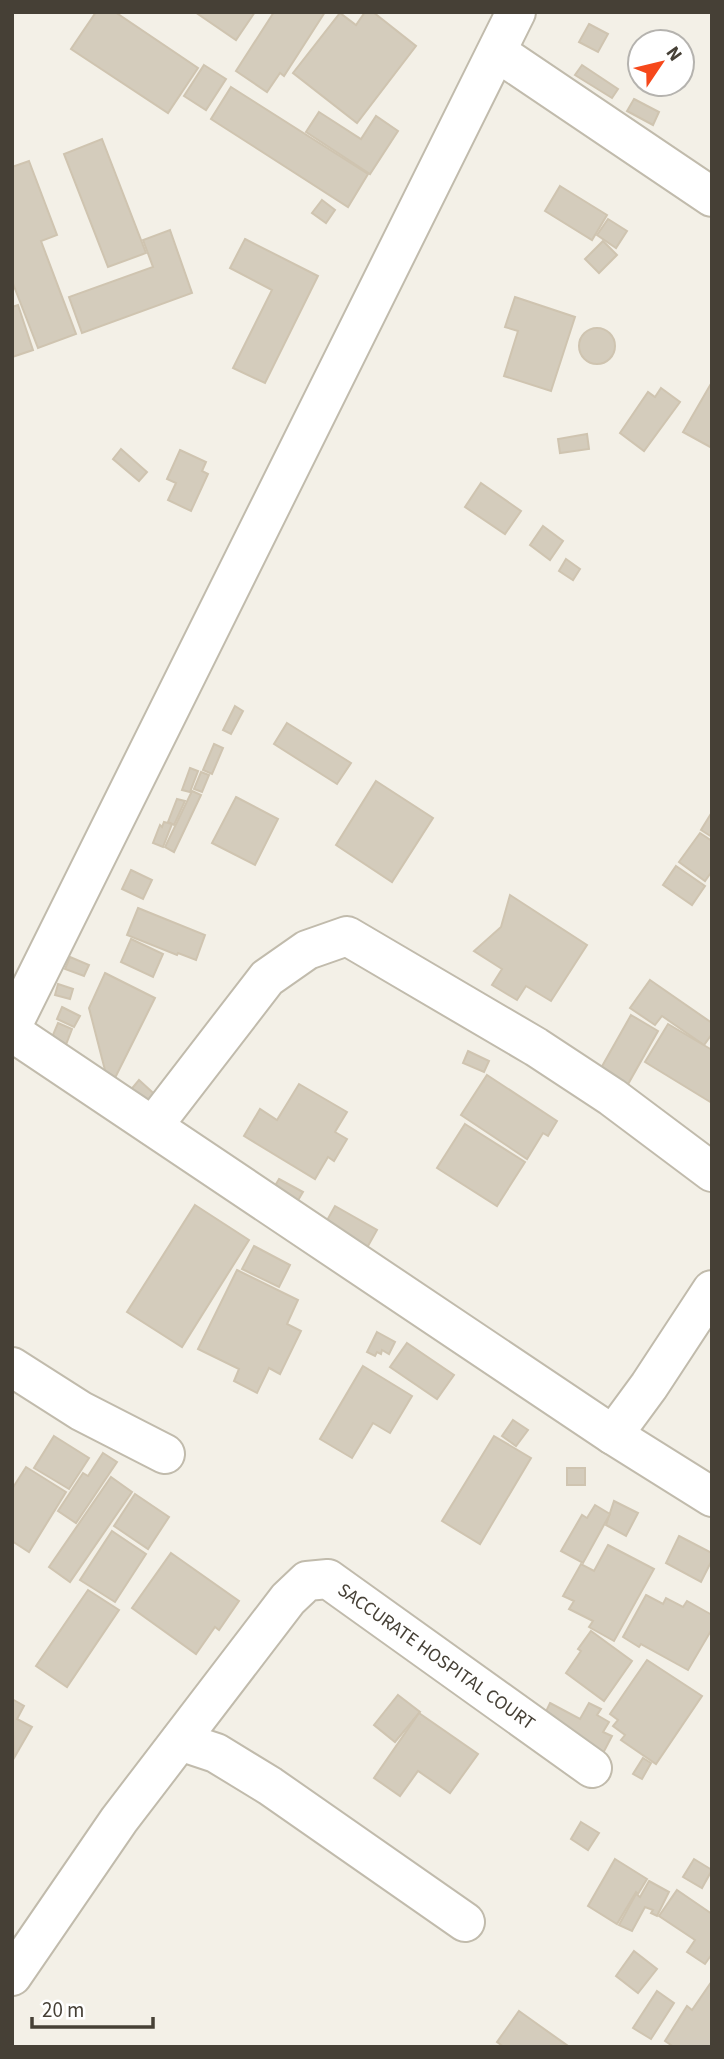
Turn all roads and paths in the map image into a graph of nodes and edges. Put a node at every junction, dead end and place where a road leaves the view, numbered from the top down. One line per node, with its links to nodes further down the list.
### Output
1 (516, 12): 2 (street)
2 (497, 52): 3 (street); 4 (street)
3 (712, 197)
4 (12, 1026)
5 (12, 1032): 6 (street)
6 (153, 1126): 7 (street); 10 (street)
7 (712, 1171)
8 (712, 1290): 10 (street)
9 (12, 1367): 11 (street)
10 (613, 1435): 12 (street)
11 (165, 1454)
12 (712, 1497)
13 (180, 1741): 14 (street, SACCURATE HOSPITAL COURT); 15 (street); 16 (street, SACCURATE HOSPITAL COURT)
14 (592, 1768)
15 (465, 1922)
16 (12, 1976)

